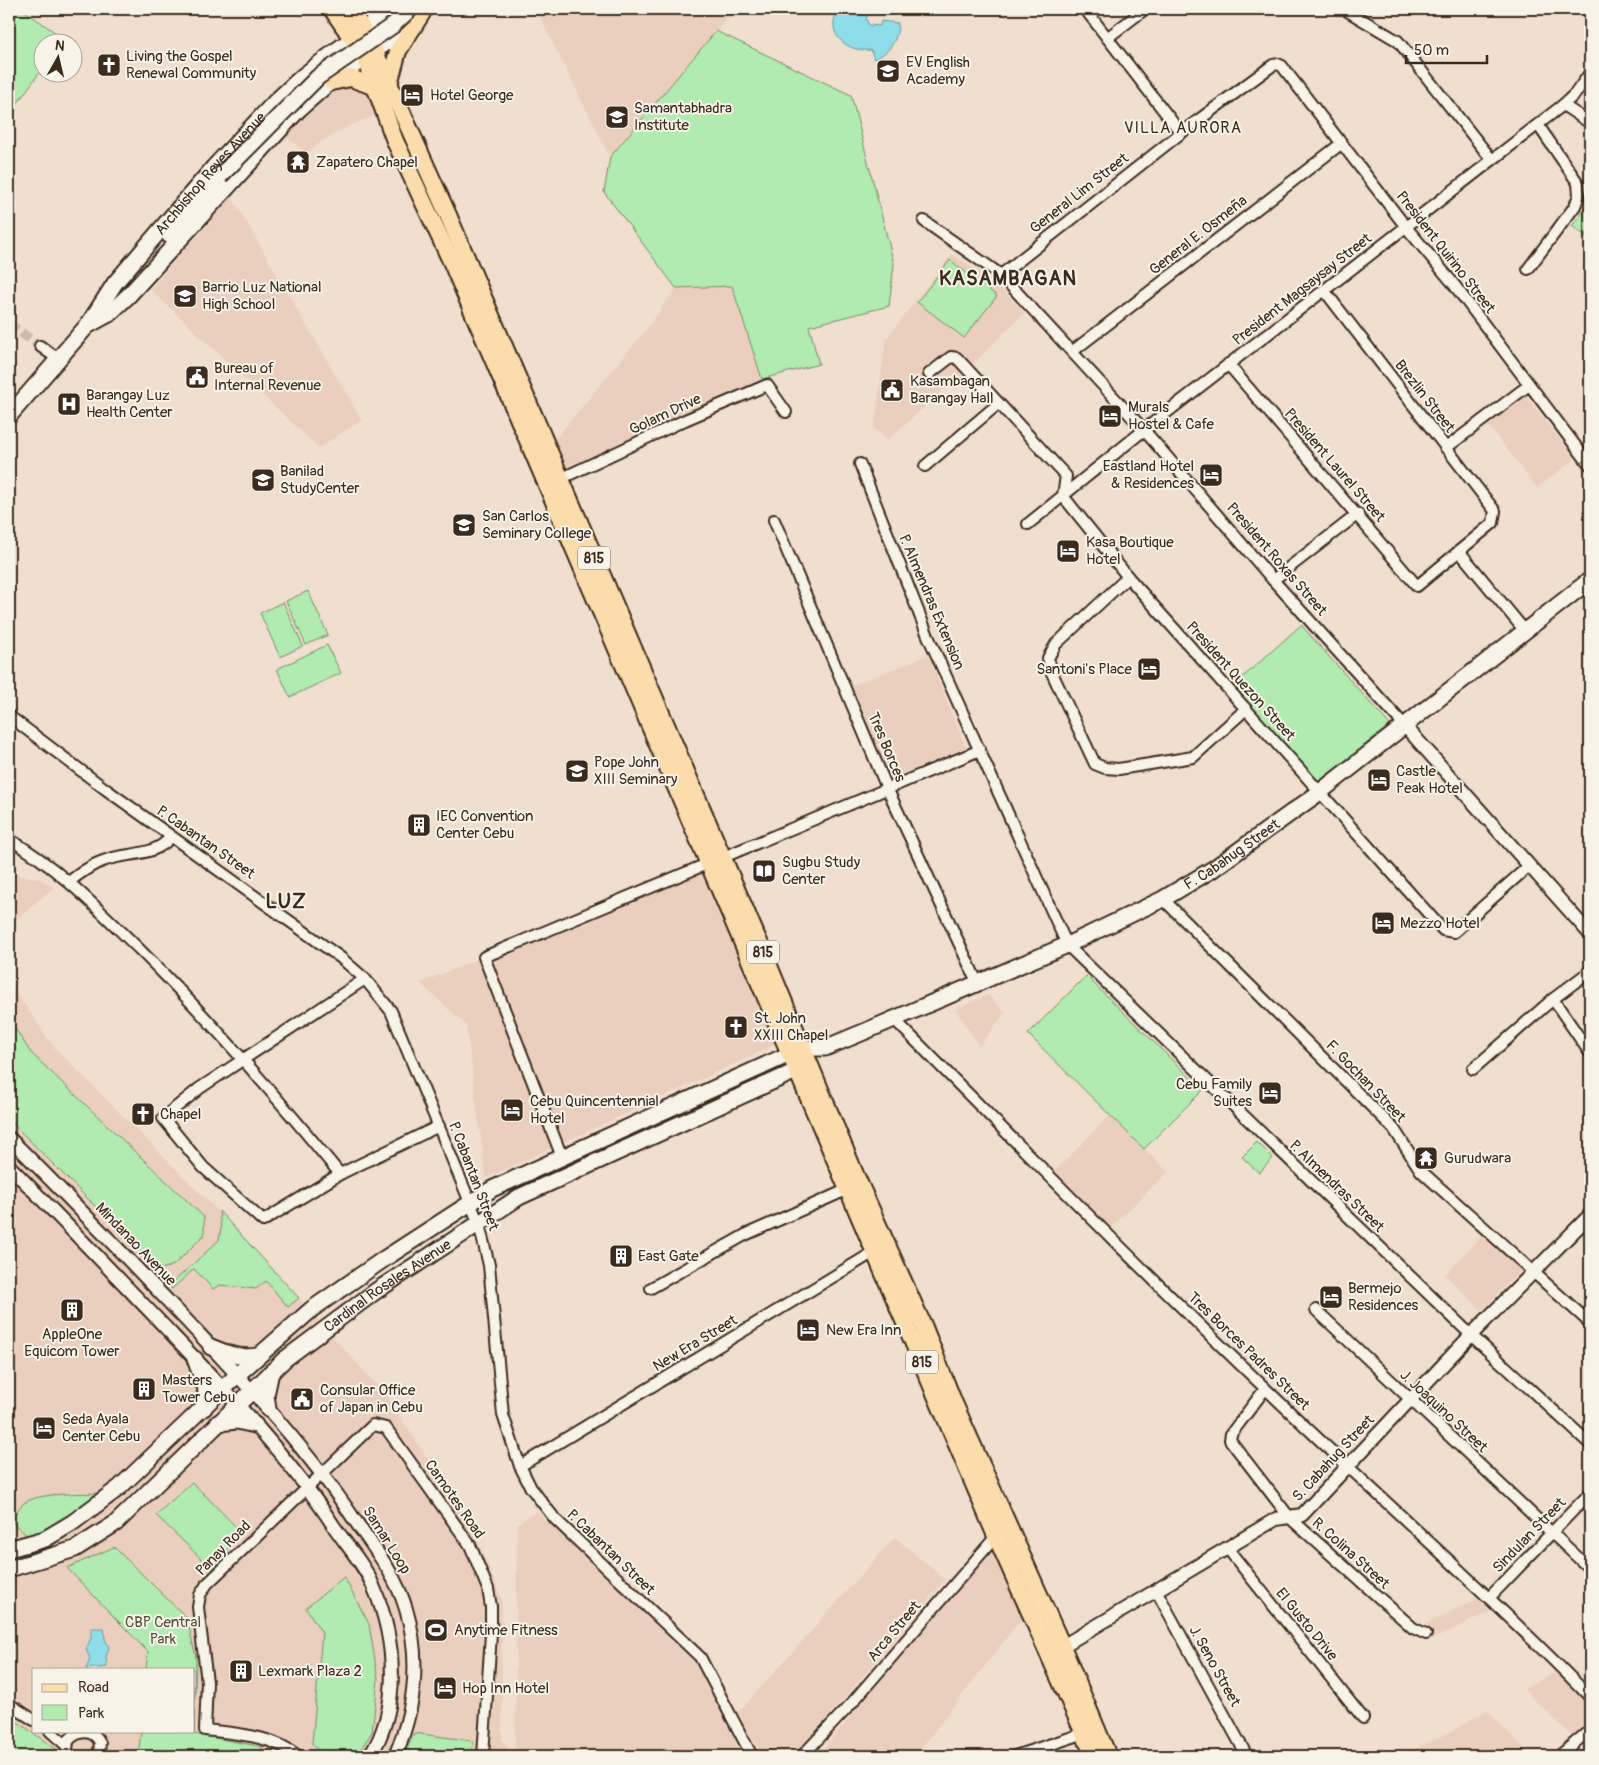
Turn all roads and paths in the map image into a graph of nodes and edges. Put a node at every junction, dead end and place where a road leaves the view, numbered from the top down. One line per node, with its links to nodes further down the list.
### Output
1 (332, 9): 8 (main road, 815)
2 (343, 9): 8 (main road, 815)
3 (391, 9): 8 (main road, Archbishop Reyes Avenue)
4 (1086, 9): 9 (street)
5 (1145, 9): 9 (street)
6 (1344, 9): 21 (street)
7 (419, 10): 10 (main road, Archbishop Reyes Avenue); 15 (main road); 27 (main road, Archbishop Reyes Avenue, bridge)
8 (357, 33): 10 (main road, 815); 12 (main road, Archbishop Reyes Avenue)
9 (1108, 38): 19 (street)
10 (369, 54): 14 (main road, Archbishop Reyes Avenue); 15 (main road, 815)
11 (1273, 65): 19 (street, General Lim Street); 20 (street, President Quirino Street)
12 (307, 72): 14 (main road); 27 (main road, Archbishop Reyes Avenue)
13 (1590, 74): 16 (street, President Magsaysay Street)
14 (327, 84): 15 (main road); 27 (main road, Archbishop Reyes Avenue)
15 (382, 85): 42 (main road, 815)
16 (1563, 105): 17 (street); 18 (street, President Magsaysay Street)
17 (1590, 123)
18 (1538, 125): 21 (street, President Magsaysay Street); 24 (street)
19 (1181, 133): 25 (street, General Lim Street)
20 (1342, 143): 23 (street, President Quirino Street); 29 (street, General E. Osmeña)
21 (1492, 160): 23 (street, President Magsaysay Street)
22 (924, 221): 25 (street, President Roxas Street)
23 (1406, 227): 26 (street, President Magsaysay Street); 33 (street, President Quirino Street)
24 (1528, 269)
25 (1001, 275): 29 (street, President Roxas Street)
26 (1324, 290): 31 (street, President Magsaysay Street); 38 (street, Brezlin Street)
27 (87, 326): 30 (main road, Archbishop Reyes Avenue)
28 (40, 346): 30 (street)
29 (1073, 351): 37 (street, President Roxas Street)
30 (58, 359): 36 (main road, Archbishop Reyes Avenue)
31 (1228, 364): 37 (street, President Magsaysay Street); 44 (street, President Laurel Street)
32 (928, 374): 34 (street)
33 (1529, 385): 38 (street); 40 (street, President Quirino Street)
34 (998, 404): 41 (street); 43 (street)
35 (786, 412): 42 (street, Golam Drive)
36 (9, 416)
37 (1144, 430): 43 (street, President Magsaysay Street); 49 (street, President Roxas Street)
38 (1446, 448): 47 (street, Brezlin Street)
39 (860, 464): 55 (street, P. Almendras Extension)
40 (1590, 465)
41 (925, 466)
42 (553, 482): 60 (main road, 815)
43 (1063, 496): 46 (street, President Magsaysay Street); 48 (street, President Quezon Street)
44 (1358, 514): 47 (street, President Laurel Street); 49 (street)
45 (774, 520): 56 (street, Tres Borces)
46 (1028, 524)
47 (1459, 551): 51 (street)
48 (1128, 577): 52 (street, President Quezon Street); 52 (street)
49 (1272, 580): 54 (street, President Roxas Street)
50 (1590, 580): 51 (main road, F. Cabahug Street)
51 (1525, 632): 54 (main road, F. Cabahug Street)
52 (1246, 709): 57 (street, President Quezon Street)
53 (9, 716): 58 (street, P. Cabantan Street)
54 (1405, 726): 57 (main road, F. Cabahug Street); 61 (street, President Roxas Street)
55 (980, 750): 56 (street); 65 (street, P. Almendras Extension)
56 (887, 788): 60 (street); 68 (street, Tres Borces)
57 (1320, 792): 61 (street, President Quezon Street); 63 (main road, F. Cabahug Street)
58 (171, 837): 62 (street); 67 (street, P. Cabantan Street)
59 (9, 840): 62 (street)
60 (716, 860): 72 (main road, 815); 79 (street)
61 (1529, 866): 64 (street, President Roxas Street)
62 (69, 882): 74 (street)
63 (1163, 899): 65 (main road, F. Cabahug Street); 87 (street, F. Gochan Street)
64 (1590, 934)
65 (1067, 945): 68 (main road, F. Cabahug Street); 91 (street, P. Almendras Street)
66 (1590, 971): 69 (street)
67 (365, 979): 74 (street); 77 (street, P. Cabantan Street)
68 (978, 984): 70 (main road, F. Cabahug Street)
69 (1553, 999): 73 (street); 76 (street)
70 (894, 1020): 71 (main road, F. Cabahug Street); 98 (street, Tres Borces Padres Street)
71 (825, 1048): 72 (main road, F. Cabahug Street); 75 (main road, F. Cabahug Street)
72 (797, 1050): 75 (main road, 815); 79 (main road, Cardinal Rosales Avenue)
73 (1590, 1053)
74 (243, 1059): 81 (street); 81 (street)
75 (804, 1067): 82 (main road, 815); 85 (main road, Cardinal Rosales Avenue)
76 (1473, 1069)
77 (439, 1126): 81 (street); 83 (street, P. Cabantan Street)
78 (9, 1138): 92 (street, Mindanao Avenue)
79 (562, 1157): 83 (main road, Cardinal Rosales Avenue)
80 (9, 1166): 94 (street)
81 (340, 1174)
82 (854, 1186): 86 (main road, 815); 88 (street)
83 (472, 1203): 85 (street, P. Cabantan Street); 93 (main road, Cardinal Rosales Avenue)
84 (1590, 1215): 87 (street, S. Cabahug Street)
85 (479, 1224): 95 (main road, Cardinal Rosales Avenue); 107 (street, P. Cabantan Street)
86 (881, 1248): 107 (street, New Era Street); 113 (main road, 815); 115 (main road, 815)
87 (1533, 1270): 90 (street, F. Gochan Street); 91 (street, S. Cabahug Street)
88 (651, 1288)
89 (1316, 1310): 100 (street, J. Joaquino Street)
90 (1590, 1323)
91 (1471, 1335): 100 (street, S. Cabahug Street); 106 (street, P. Almendras Street)
92 (211, 1347): 93 (main road); 96 (street, Mindanao Avenue)
93 (258, 1356): 96 (main road, Cardinal Rosales Avenue)
94 (195, 1359): 97 (street); 102 (main road)
95 (271, 1371): 99 (main road, Cardinal Rosales Avenue); 103 (main road)
96 (237, 1375): 97 (main road, Cardinal Rosales Avenue); 99 (street, Samar Loop)
97 (224, 1389): 101 (street); 102 (main road, Cardinal Rosales Avenue)
98 (1266, 1389): 108 (street, Tres Borces Padres Street); 112 (street, R. Colina Street)
99 (252, 1390): 101 (main road, Cardinal Rosales Avenue); 103 (street, Samar Loop)
100 (1410, 1399): 108 (street, S. Cabahug Street); 114 (street, J. Joaquino Street)
101 (237, 1404): 104 (main road, Cardinal Rosales Avenue); 105 (street)
102 (204, 1408): 116 (main road, Cardinal Rosales Avenue)
103 (268, 1409): 109 (street, Samar Loop)
104 (218, 1424): 105 (main road); 118 (main road, Cardinal Rosales Avenue)
105 (255, 1425): 110 (street)
106 (1590, 1444)
107 (520, 1466): 138 (street, P. Cabantan Street)
108 (1348, 1468): 112 (street, S. Cabahug Street); 121 (street, Tres Borces Padres Street)
109 (323, 1472): 110 (street, Camotes Road); 136 (street, Samar Loop); 137 (street, Camotes Road)
110 (308, 1486): 134 (street, Panay Road); 135 (street)
111 (1590, 1493): 114 (street, Sindulan Street)
112 (1290, 1518): 117 (street, S. Cabahug Street); 122 (street, R. Colina Street)
113 (1008, 1524): 115 (street, Arca Street); 123 (main road, 815)
114 (1552, 1533): 119 (street, J. Joaquino Street); 121 (street, Sindulan Street)
115 (996, 1536): 123 (main road, 815); 139 (street, Arca Street)
116 (9, 1549)
117 (1228, 1549): 120 (street, S. Cabahug Street); 126 (street, El Gusto Drive)
118 (9, 1569)
119 (1590, 1569)
120 (1156, 1590): 123 (street, S. Cabahug Street); 143 (street, J. Seno Street)
121 (1489, 1598): 124 (street, Tres Borces Padres Street)
122 (1426, 1634)
123 (1056, 1650): 130 (main road, 815); 142 (main road, 815)
124 (1590, 1698)
125 (9, 1704): 127 (street)
126 (1363, 1718)
127 (32, 1719)
128 (1590, 1730): 144 (street)
129 (51, 1732): 131 (street)
130 (1085, 1733): 140 (street); 141 (main road, 815)
131 (66, 1745): 132 (street); 133 (street)
132 (70, 1756)
133 (95, 1756)
134 (298, 1756)
135 (370, 1756)
136 (395, 1756)
137 (483, 1756)
138 (752, 1756)
139 (802, 1756)
140 (1015, 1756)
141 (1094, 1756)
142 (1108, 1756)
143 (1247, 1756)
144 (1559, 1756)

